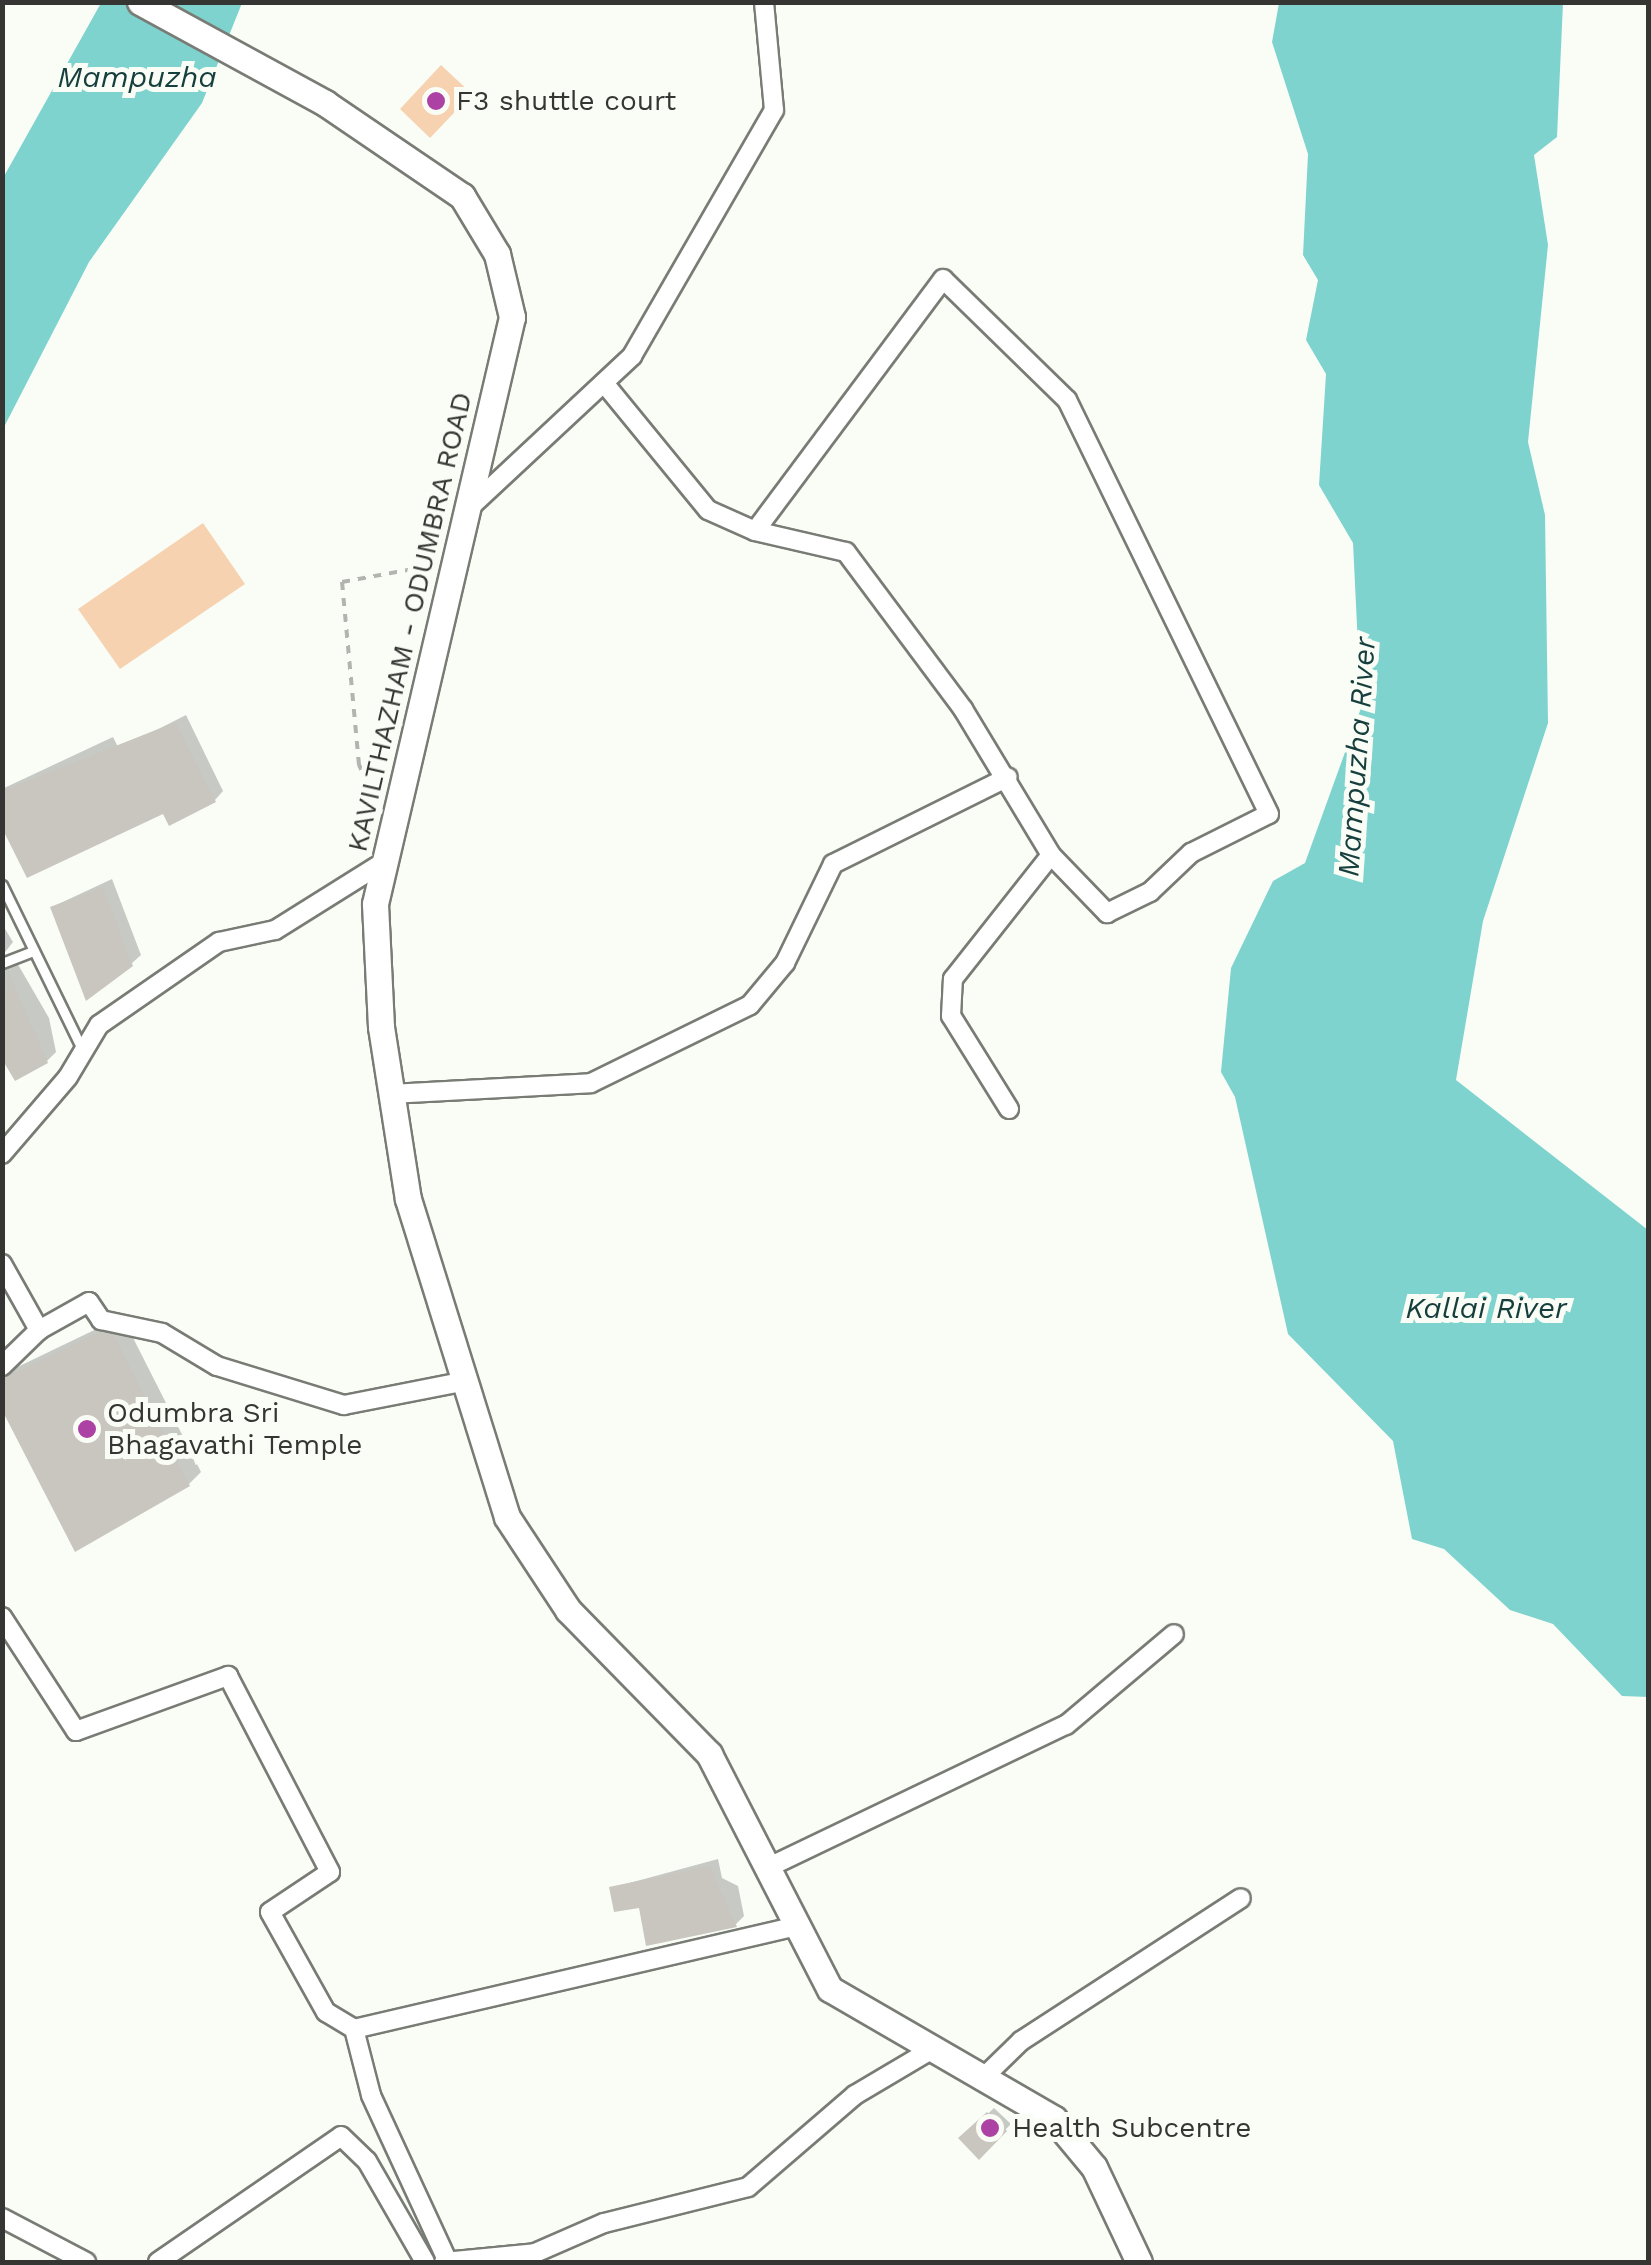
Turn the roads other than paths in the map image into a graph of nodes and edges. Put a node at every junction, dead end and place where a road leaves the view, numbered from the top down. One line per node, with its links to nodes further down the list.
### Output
1 (140, 2): 4 (main road, KAVILTHAZHAM - ODUMBRA ROAD)
2 (764, 2): 3 (street)
3 (604, 383): 4 (street); 5 (street)
4 (460, 518): 8 (main road, KAVILTHAZHAM - ODUMBRA ROAD)
5 (755, 531): 6 (street); 7 (street)
6 (1008, 776): 7 (street); 13 (street)
7 (1051, 855): 14 (street)
8 (384, 862): 12 (street); 13 (main road, KAVILTHAZHAM - ODUMBRA ROAD)
9 (2, 885): 10 (lane)
10 (34, 951): 11 (lane); 12 (lane)
11 (2, 963)
12 (84, 1052): 15 (street)
13 (390, 1094): 19 (main road, KAVILTHAZHAM - ODUMBRA ROAD)
14 (1010, 1109)
15 (2, 1154)
16 (2, 1264): 17 (street)
17 (39, 1330): 18 (street); 19 (street)
18 (2, 1366)
19 (466, 1381): 22 (main road, KAVILTHAZHAM - ODUMBRA ROAD)
20 (2, 1617): 25 (street)
21 (1174, 1634): 22 (street)
22 (769, 1866): 24 (main road, KAVILTHAZHAM - ODUMBRA ROAD)
23 (1242, 1898): 27 (street)
24 (800, 1924): 25 (street); 26 (main road, KAVILTHAZHAM - ODUMBRA ROAD)
25 (354, 2029): 32 (street)
26 (934, 2048): 27 (main road, KAVILTHAZHAM - ODUMBRA ROAD); 32 (street)
27 (980, 2080): 33 (main road, KAVILTHAZHAM - ODUMBRA ROAD)
28 (2, 2218): 29 (street)
29 (86, 2262)
30 (158, 2262): 31 (street)
31 (425, 2262)
32 (446, 2262)
33 (1139, 2262)

